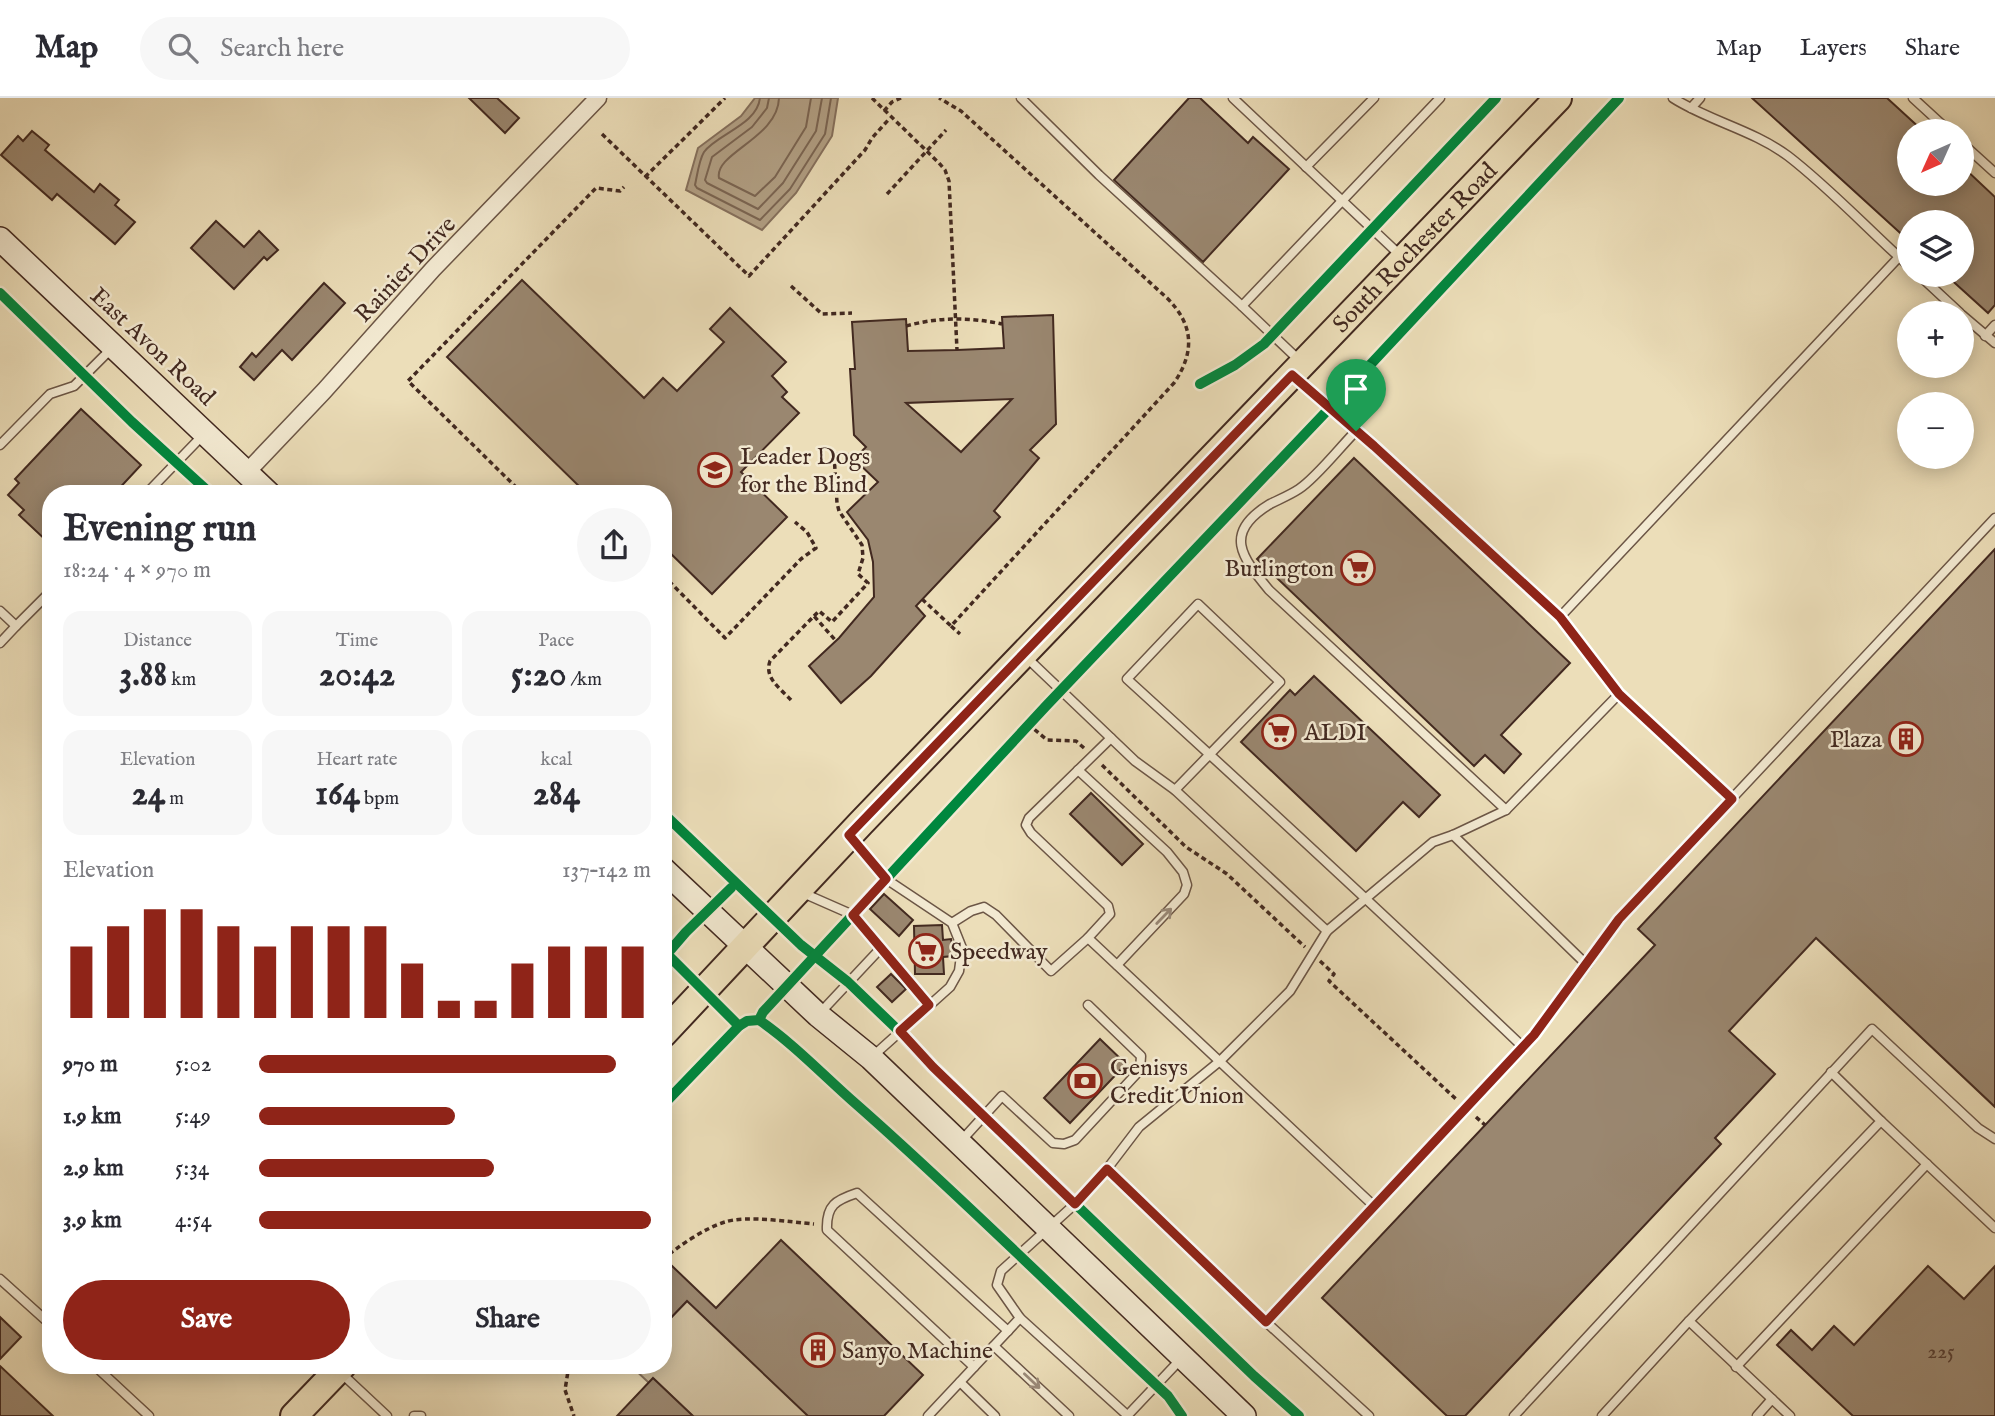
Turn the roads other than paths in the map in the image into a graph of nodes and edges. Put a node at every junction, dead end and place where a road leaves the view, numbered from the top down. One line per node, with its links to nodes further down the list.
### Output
1 (598, 98): 32 (street, Rainier Drive)
2 (1021, 98): 22 (lane)
3 (1233, 98): 13 (lane)
4 (1374, 98): 13 (lane)
5 (1440, 98): 15 (lane)
6 (1558, 98): 18 (main road, South Rochester Road)
7 (1673, 98): 10 (lane)
8 (1700, 98): 10 (lane)
9 (1913, 98): 11 (lane)
10 (1691, 108): 17 (lane)
11 (1936, 119)
12 (1974, 154): 14 (lane)
13 (1306, 167): 15 (lane)
14 (1995, 173)
15 (1342, 201): 18 (lane); 22 (lane)
16 (0, 239): 27 (main road, East Avon Road)
17 (1897, 255)
18 (1404, 259): 28 (main road, South Rochester Road)
19 (1897, 259): 38 (lane)
20 (1932, 287): 21 (lane)
21 (1947, 301)
22 (1242, 306): 28 (lane)
23 (1995, 325): 25 (lane)
24 (1974, 326): 25 (lane)
25 (1985, 337): 26 (lane)
26 (1995, 343)
27 (115, 346): 30 (main road, East Avon Road); 31 (lane)
28 (1297, 370): 29 (lane); 41 (main road, South Rochester Road)
29 (1356, 431): 38 (lane); 48 (lane)
30 (206, 432): 32 (main road, East Avon Road); 33 (lane)
31 (0, 445)
32 (247, 472): 34 (main road, East Avon Road)
33 (155, 485)
34 (260, 485)
35 (1995, 518): 47 (lane)
36 (42, 600): 39 (lane)
37 (0, 611): 39 (lane)
38 (1560, 617): 42 (lane)
39 (16, 626): 40 (lane)
40 (0, 643)
41 (1023, 654): 43 (lane); 49 (main road, South Rochester Road)
42 (1619, 694): 47 (lane); 48 (lane)
43 (1111, 738): 45 (lane); 46 (lane)
44 (1210, 754): 44 (lane); 46 (lane); 53 (lane)
45 (1078, 770): 56 (lane); 59 (lane, one-way to 45)
46 (1175, 790): 55 (lane)
47 (1732, 799): 60 (lane)
48 (1506, 810): 50 (lane)
49 (849, 835): 52 (main road, South Rochester Road); 54 (lane)
50 (1453, 835): 53 (lane); 60 (lane)
51 (672, 877): 57 (main road)
52 (798, 890): 57 (main road, South Rochester Road); 58 (lane)
53 (1367, 898): 55 (lane); 65 (lane)
54 (952, 923): 56 (lane); 61 (lane)
55 (1327, 931): 67 (lane)
56 (1087, 938): 59 (lane)
57 (746, 947): 63 (main road); 64 (main road, South Rochester Road)
58 (880, 949): 61 (lane); 63 (lane)
59 (1116, 965): 67 (lane)
60 (1587, 965): 65 (lane)
61 (929, 1005): 66 (lane)
62 (1088, 1005): 71 (lane)
63 (818, 1015): 66 (main road)
64 (672, 1025)
65 (1523, 1047): 74 (lane)
66 (871, 1058): 71 (main road)
67 (1220, 1061): 73 (lane); 74 (lane)
68 (1831, 1072): 69 (lane); 70 (lane); 103 (lane)
69 (1881, 1121): 72 (lane); 80 (lane)
70 (1995, 1139)
71 (959, 1143): 75 (main road)
72 (1927, 1164): 76 (lane); 86 (lane)
73 (1107, 1169): 75 (lane); 81 (lane)
74 (1374, 1206): 81 (lane)
75 (1048, 1228): 79 (lane); 84 (main road)
76 (1995, 1228)
77 (0, 1279): 78 (lane)
78 (42, 1317)
79 (1020, 1318): 82 (lane); 100 (lane)
80 (1689, 1321): 86 (lane); 104 (lane)
81 (1266, 1322): 102 (lane)
82 (1008, 1331): 83 (lane); 85 (lane)
83 (994, 1346): 85 (lane); 99 (lane, one-way to 99)
84 (1182, 1357): 100 (lane); 101 (main road)
85 (974, 1367): 90 (lane)
86 (1736, 1367): 91 (lane)
87 (104, 1374): 92 (lane)
88 (334, 1374): 93 (main road)
89 (346, 1374): 94 (lane)
90 (960, 1382): 97 (lane); 98 (lane)
91 (1772, 1399): 105 (lane); 106 (lane)
92 (149, 1416)
93 (294, 1416)
94 (387, 1416)
95 (414, 1416): 96 (lane)
96 (421, 1416)
97 (928, 1416)
98 (995, 1416)
99 (1069, 1416)
100 (1127, 1416)
101 (1244, 1416)
102 (1369, 1416)
103 (1514, 1416)
104 (1602, 1416)
105 (1757, 1416)
106 (1790, 1416)

